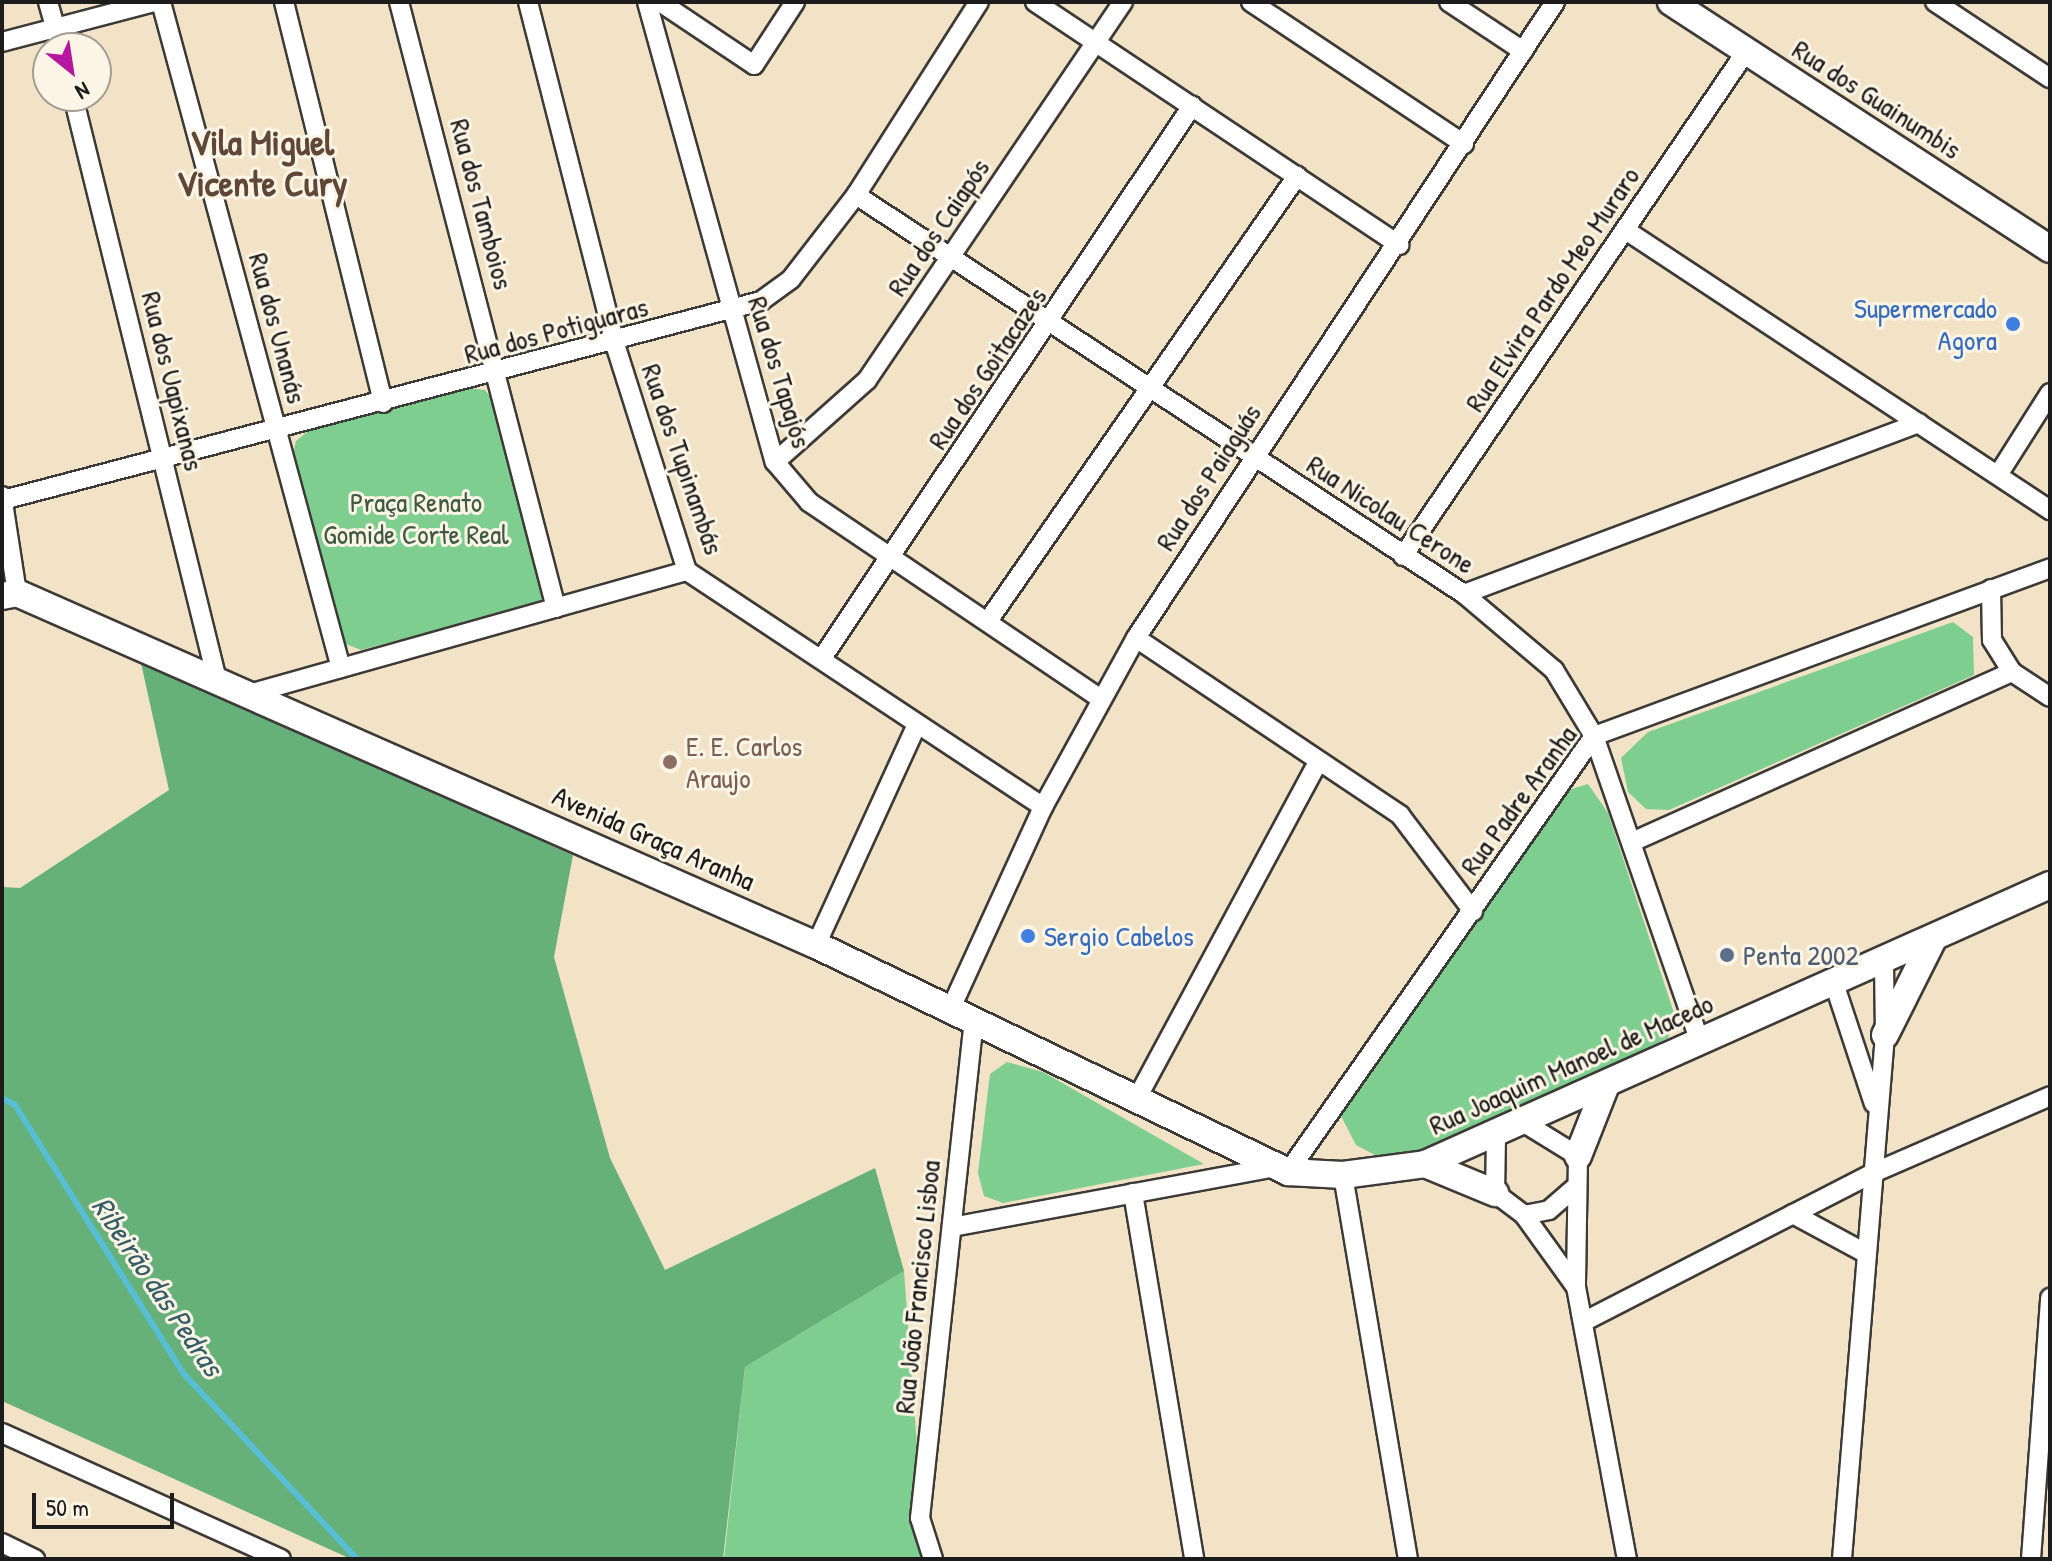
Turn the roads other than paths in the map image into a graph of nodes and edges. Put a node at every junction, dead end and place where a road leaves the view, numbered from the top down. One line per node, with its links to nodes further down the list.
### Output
1 (48, 2): 18 (street)
2 (154, 2): 18 (street)
3 (161, 2): 42 (street, Rua dos Unanás)
4 (284, 2): 40 (street)
5 (399, 2): 37 (street, Rua dos Tamboios)
6 (528, 2): 36 (street, Rua dos Tupinambás)
7 (647, 2): 34 (street, Rua dos Tapajós)
8 (660, 2): 9 (street)
9 (795, 2)
10 (979, 2): 29 (street, Rua dos Potiguaras)
11 (1035, 2): 20 (street)
12 (1123, 2): 20 (street, Rua dos Caiapós)
13 (1251, 2): 27 (street)
14 (1449, 2): 22 (street)
15 (1555, 2): 22 (street, Rua dos Paiaguás)
16 (1671, 2): 23 (street, Rua dos Guainumbis)
17 (1935, 2): 24 (street)
18 (55, 28): 19 (street); 21 (street)
19 (56, 32)
20 (1097, 41): 25 (street); 33 (street, Rua dos Caiapós)
21 (2, 42)
22 (1523, 51): 27 (street, Rua dos Paiaguás)
23 (1745, 53): 30 (street, Rua Elvira Pardo Meo Muraro); 32 (street, Rua dos Guainumbis)
24 (2050, 78)
25 (1192, 106): 28 (street); 35 (street, Rua dos Goitacazes)
26 (77, 112): 44 (street, Rua dos Uapixanas)
27 (1464, 144): 31 (street, Rua dos Paiaguás)
28 (1297, 176): 31 (street); 38 (street)
29 (856, 195): 33 (street, Rua Nicolau Cerone); 34 (street, Rua dos Potiguaras)
30 (1627, 231): 41 (street); 49 (street, Rua Elvira Pardo Meo Muraro)
31 (1400, 245): 43 (street, Rua dos Paiaguás)
32 (2050, 249)
33 (951, 259): 35 (street, Rua Nicolau Cerone); 45 (street, Rua dos Caiapós)
34 (731, 312): 36 (street, Rua dos Potiguaras); 45 (street, Rua dos Tapajós)
35 (1050, 326): 38 (street, Rua Nicolau Cerone); 50 (street, Rua dos Goitacazes)
36 (615, 344): 37 (street, Rua dos Potiguaras); 52 (street, Rua dos Tupinambás)
37 (499, 374): 40 (street, Rua dos Potiguaras); 56 (street, Rua dos Tamboios)
38 (1146, 385): 43 (street, Rua Nicolau Cerone); 57 (street)
39 (2050, 393): 46 (street)
40 (383, 403): 42 (street, Rua dos Potiguaras)
41 (1919, 423): 46 (street); 55 (street)
42 (277, 431): 44 (street, Rua dos Potiguaras); 60 (street, Rua dos Unanás)
43 (1253, 457): 49 (street, Rua Nicolau Cerone); 58 (street, Rua dos Paiaguás)
44 (164, 460): 47 (street, Rua dos Potiguaras); 62 (street, Rua dos Uapixanas)
45 (775, 462): 50 (street, Rua dos Tapajós)
46 (1998, 475): 48 (street)
47 (3, 498): 54 (street)
48 (2050, 510)
49 (1403, 556): 55 (street, Rua Nicolau Cerone)
50 (894, 557): 57 (street, Rua dos Tapajós); 59 (street, Rua dos Goitacazes)
51 (2050, 568): 53 (street, Rua Padre Aranha)
52 (687, 571): 56 (street); 59 (street, Rua dos Tupinambás)
53 (1991, 589): 61 (street); 67 (street, Rua Padre Aranha)
54 (10, 594): 62 (street, Avenida Graça Aranha)
55 (1464, 594): 67 (street, Rua Nicolau Cerone)
56 (556, 608): 60 (street)
57 (988, 621): 65 (street, Rua dos Tapajós)
58 (1136, 638): 65 (street, Rua dos Paiaguás); 68 (street)
59 (822, 658): 66 (street, Rua dos Tupinambás)
60 (341, 668): 63 (street)
61 (2012, 672): 64 (street); 70 (street)
62 (217, 680): 63 (street, Avenida Graça Aranha)
63 (249, 694): 74 (street, Avenida Graça Aranha)
64 (2050, 697)
65 (1101, 699): 69 (street, Rua dos Paiaguás)
66 (917, 724): 69 (street, Rua dos Tupinambás); 74 (street)
67 (1594, 736): 70 (street, Rua Nicolau Cerone); 72 (street, Rua Padre Aranha)
68 (1318, 762): 72 (street); 82 (street)
69 (1043, 807): 77 (street, Rua dos Paiaguás)
70 (1634, 841): 79 (street, Rua Nicolau Cerone)
71 (2050, 885): 73 (street, Rua Joaquim Manoel de Macedo)
72 (1473, 911): 88 (street, Rua Padre Aranha)
73 (1933, 939): 75 (street, Rua Joaquim Manoel de Macedo); 78 (street)
74 (816, 945): 77 (street, Avenida Graça Aranha)
75 (1884, 961): 76 (street, Rua Joaquim Manoel de Macedo); 78 (street)
76 (1834, 983): 79 (street, Rua Joaquim Manoel de Macedo); 83 (street)
77 (963, 1014): 82 (street, Avenida Graça Aranha); 96 (street, Rua João Francisco Lisboa)
78 (1885, 1035): 83 (street)
79 (1699, 1040): 80 (street, Rua Joaquim Manoel de Macedo)
80 (1606, 1085): 84 (street, Rua Joaquim Manoel de Macedo); 86 (street)
81 (2050, 1096): 89 (street)
82 (1136, 1100): 88 (street, Avenida Graça Aranha)
83 (1877, 1110): 89 (street)
84 (1526, 1124): 85 (street, Rua Joaquim Manoel de Macedo); 86 (street)
85 (1496, 1137): 87 (street, Rua Joaquim Manoel de Macedo); 93 (street)
86 (1578, 1156): 91 (street)
87 (1425, 1164): 90 (street, Rua Joaquim Manoel de Macedo); 93 (street)
88 (1278, 1170): 90 (street, Rua Joaquim Manoel de Macedo); 92 (street, Rua Joaquim Manoel de Macedo)
89 (1871, 1174): 94 (street); 97 (street)
90 (1343, 1175): 107 (street)
91 (1573, 1189): 95 (street); 98 (street)
92 (1133, 1193): 96 (street, Rua Joaquim Manoel de Macedo); 106 (street)
93 (1495, 1193): 95 (street)
94 (1793, 1214): 97 (street); 100 (street)
95 (1524, 1215): 98 (street)
96 (952, 1227): 105 (street, Rua João Francisco Lisboa)
97 (1865, 1253): 109 (street)
98 (1576, 1287): 100 (street)
99 (2050, 1298): 110 (street)
100 (1583, 1322): 108 (street)
101 (2, 1433): 104 (street)
102 (2, 1543): 103 (street)
103 (35, 1559)
104 (281, 1559)
105 (933, 1559)
106 (1194, 1559)
107 (1408, 1559)
108 (1627, 1559)
109 (1842, 1559)
110 (2031, 1559)

